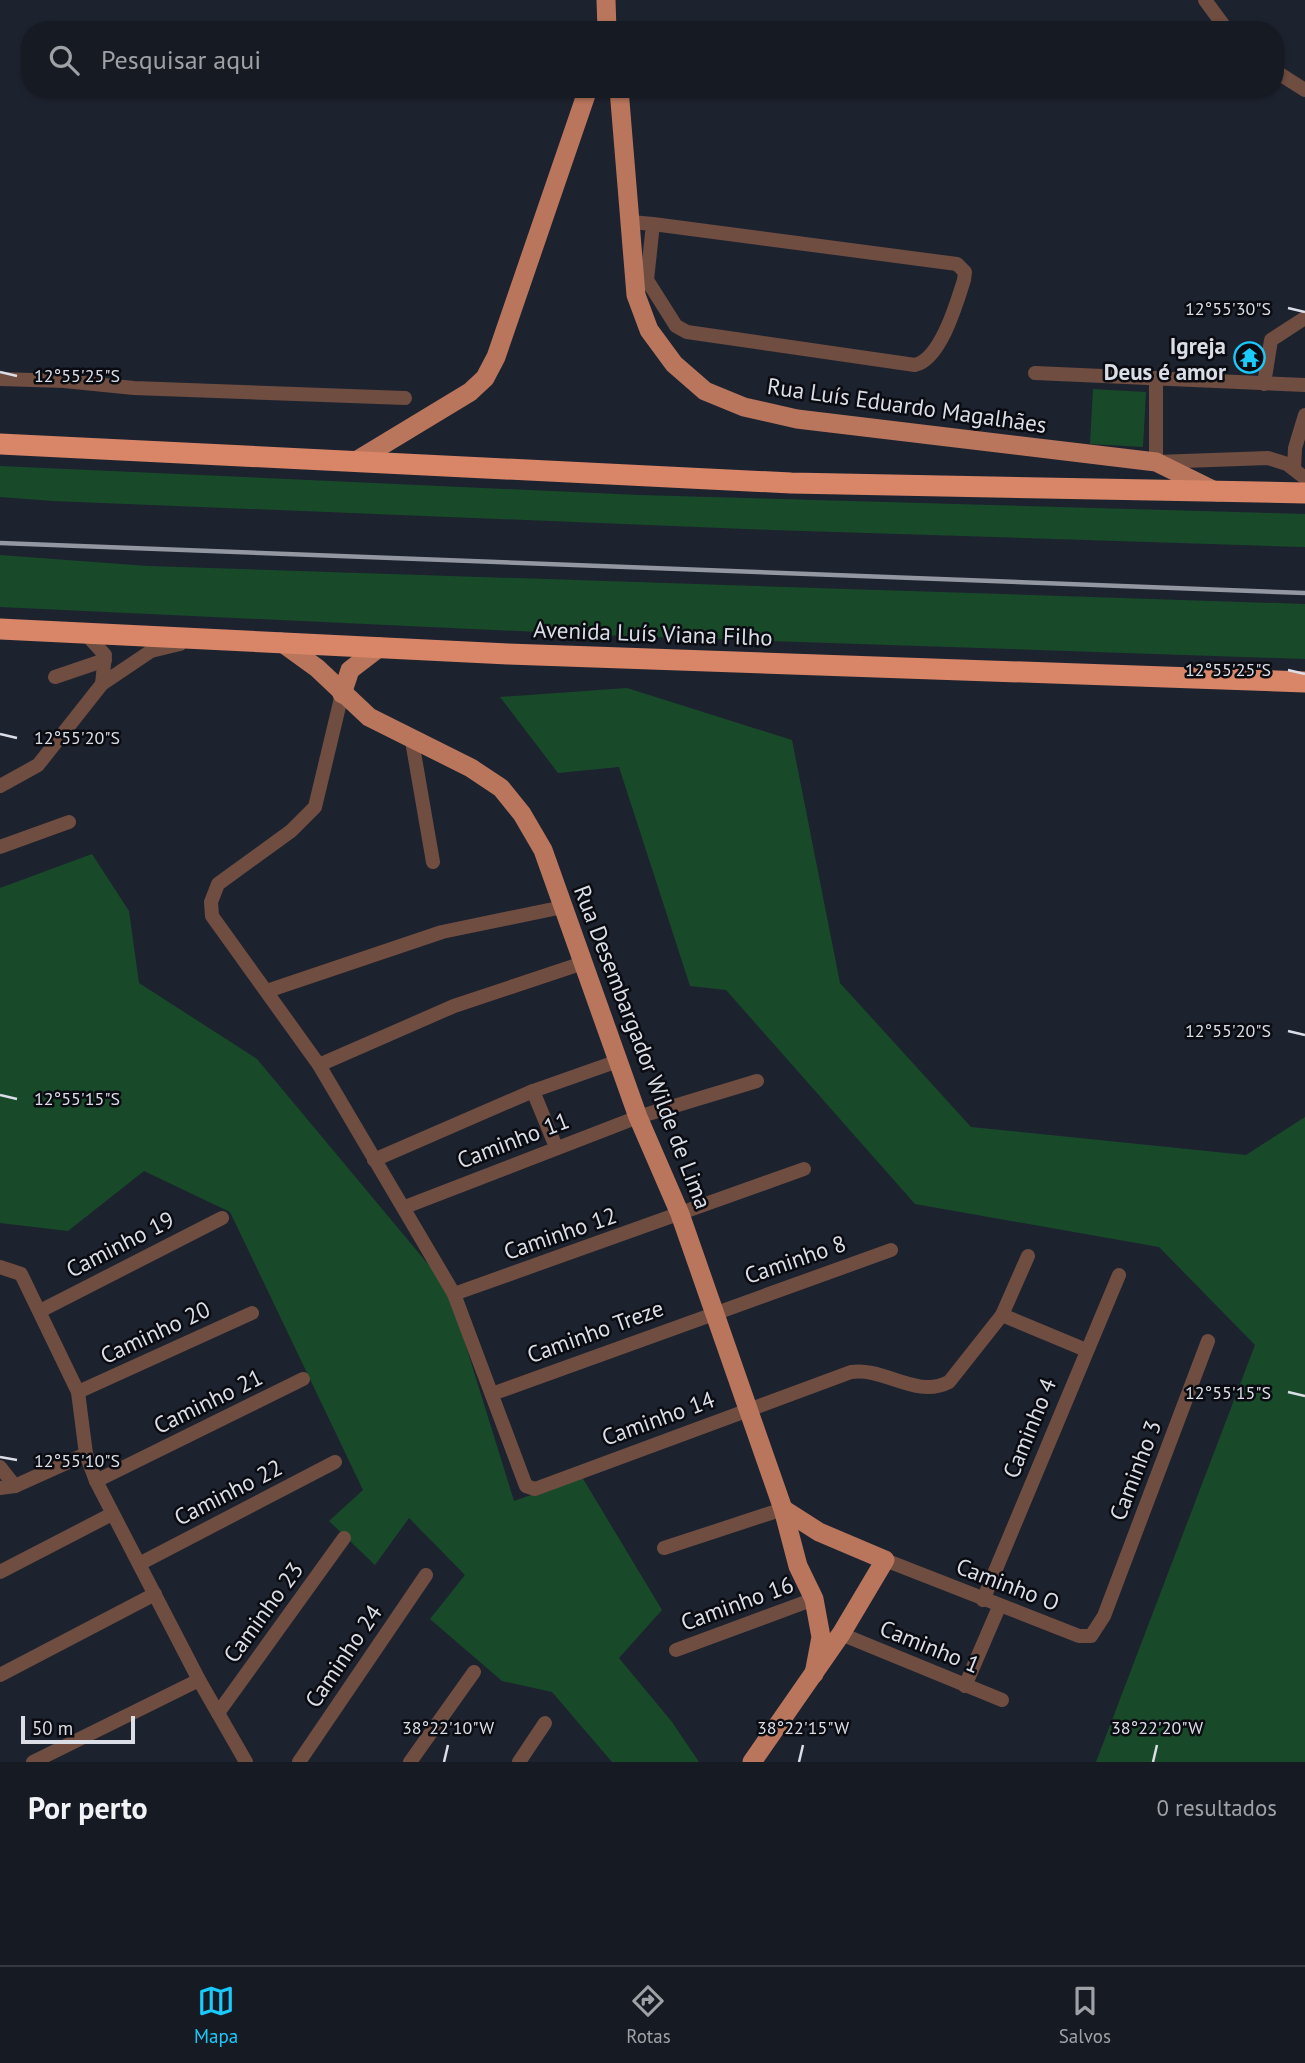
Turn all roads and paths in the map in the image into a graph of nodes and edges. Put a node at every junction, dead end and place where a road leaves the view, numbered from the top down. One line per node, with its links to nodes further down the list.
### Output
1 (606, 0): 3 (main road)
2 (1205, 0): 4 (street)
3 (607, 21)
4 (1220, 21)
5 (1284, 77): 6 (street)
6 (1305, 90)
7 (585, 98): 18 (main road)
8 (620, 98): 9 (main road, Rua Luís Eduardo Magalhães)
9 (631, 222): 10 (street); 21 (main road, Rua Luís Eduardo Magalhães)
10 (653, 224): 10 (street)
11 (1305, 318): 15 (street)
12 (1035, 373): 13 (street)
13 (1156, 378): 15 (street); 21 (street)
14 (0, 379): 18 (street)
15 (1264, 384): 16 (street)
16 (1305, 384)
17 (1305, 415): 22 (street)
18 (426, 419): 20 (main road)
19 (0, 444): 20 (highway)
20 (356, 461): 23 (highway)
21 (1156, 462): 22 (street); 23 (main road, Rua Luís Eduardo Magalhães)
22 (1300, 474)
23 (1217, 492): 24 (highway)
24 (1305, 494)
25 (0, 629): 26 (highway, Avenida Luís Viana Filho)
26 (84, 632): 27 (highway, Avenida Luís Viana Filho); 30 (street)
27 (216, 639): 28 (highway, Avenida Luís Viana Filho); 33 (street)
28 (281, 642): 29 (highway, Avenida Luís Viana Filho); 34 (main road, Rua Desembargador Wilde de Lima)
29 (380, 648): 32 (highway, Avenida Luís Viana Filho); 34 (main road)
30 (105, 660): 31 (street); 33 (street)
31 (55, 677)
32 (1305, 682)
33 (102, 684): 36 (street)
34 (342, 694): 35 (main road, Rua Desembargador Wilde de Lima); 42 (street)
35 (412, 741): 39 (street); 40 (main road, Rua Desembargador Wilde de Lima)
36 (0, 786)
37 (68, 822): 38 (street)
38 (0, 848)
39 (433, 862)
40 (563, 907): 41 (main road, Rua Desembargador Wilde de Lima); 42 (street)
41 (583, 963): 43 (main road, Rua Desembargador Wilde de Lima); 44 (street)
42 (267, 991): 44 (street)
43 (618, 1061): 46 (street); 47 (main road, Rua Desembargador Wilde de Lima)
44 (319, 1065): 49 (street)
45 (757, 1081): 47 (street, Caminho 11)
46 (533, 1091): 48 (street); 49 (street)
47 (638, 1117): 48 (street, Caminho 11); 52 (main road, Rua Desembargador Wilde de Lima)
48 (556, 1147): 51 (street, Caminho 11)
49 (374, 1160): 51 (street)
50 (804, 1169): 52 (street, Caminho 12)
51 (405, 1207): 58 (street)
52 (680, 1214): 58 (street, Caminho 12); 60 (main road, Rua Desembargador Wilde de Lima)
53 (222, 1218): 59 (street, Caminho 19)
54 (891, 1250): 60 (street, Caminho 8)
55 (1028, 1256): 62 (street)
56 (0, 1267): 59 (street)
57 (1119, 1275): 64 (street, Caminho 4)
58 (454, 1294): 67 (street)
59 (40, 1311): 66 (street)
60 (714, 1311): 67 (street, Caminho Treze); 68 (main road, Rua Desembargador Wilde de Lima)
61 (252, 1313): 66 (street, Caminho 20)
62 (1002, 1315): 64 (street); 68 (street, Caminho 14)
63 (1208, 1341): 89 (street, Caminho 3)
64 (1086, 1350): 87 (street, Caminho 4)
65 (303, 1379): 72 (street, Caminho 21)
66 (78, 1392): 69 (street)
67 (492, 1394): 68 (street, Caminho 14)
68 (748, 1409): 75 (main road, Rua Desembargador Wilde de Lima)
69 (86, 1454): 72 (street); 73 (street)
70 (335, 1462): 82 (street, Caminho 22)
71 (0, 1467): 73 (street)
72 (96, 1481): 76 (street)
73 (15, 1486): 74 (street)
74 (0, 1488)
75 (783, 1509): 77 (main road); 79 (street); 80 (main road, Rua Desembargador Wilde de Lima)
76 (112, 1514): 82 (street); 83 (street)
77 (819, 1532): 80 (main road); 81 (main road)
78 (344, 1538): 99 (street, Caminho 23)
79 (664, 1548)
80 (796, 1559): 86 (main road, Rua Desembargador Wilde de Lima)
81 (885, 1560): 87 (street, Caminho O); 91 (main road, Rua Desembargador Wilde de Lima)
82 (141, 1563): 85 (street)
83 (0, 1572)
84 (426, 1575): 103 (street, Caminho 24)
85 (155, 1594): 95 (street); 96 (street)
86 (814, 1599): 90 (main road, Rua Desembargador Wilde de Lima); 92 (street, Caminho 16)
87 (983, 1600): 88 (street, Caminho O)
88 (999, 1607): 89 (street, Caminho O); 97 (street)
89 (1104, 1616)
90 (820, 1620): 91 (main road); 94 (main road, Rua Desembargador Wilde de Lima)
91 (841, 1634): 94 (main road, Rua Desembargador Wilde de Lima); 97 (street, Caminho 1)
92 (676, 1650)
93 (474, 1672): 104 (street)
94 (814, 1674): 106 (main road, Rua Desembargador Wilde de Lima)
95 (0, 1675)
96 (199, 1680): 99 (street); 102 (street)
97 (965, 1686): 98 (street, Caminho 1)
98 (1002, 1700)
99 (218, 1713): 101 (street)
100 (545, 1723): 105 (street)
101 (240, 1760)
102 (33, 1762)
103 (299, 1762)
104 (410, 1762)
105 (519, 1762)
106 (752, 1762)

